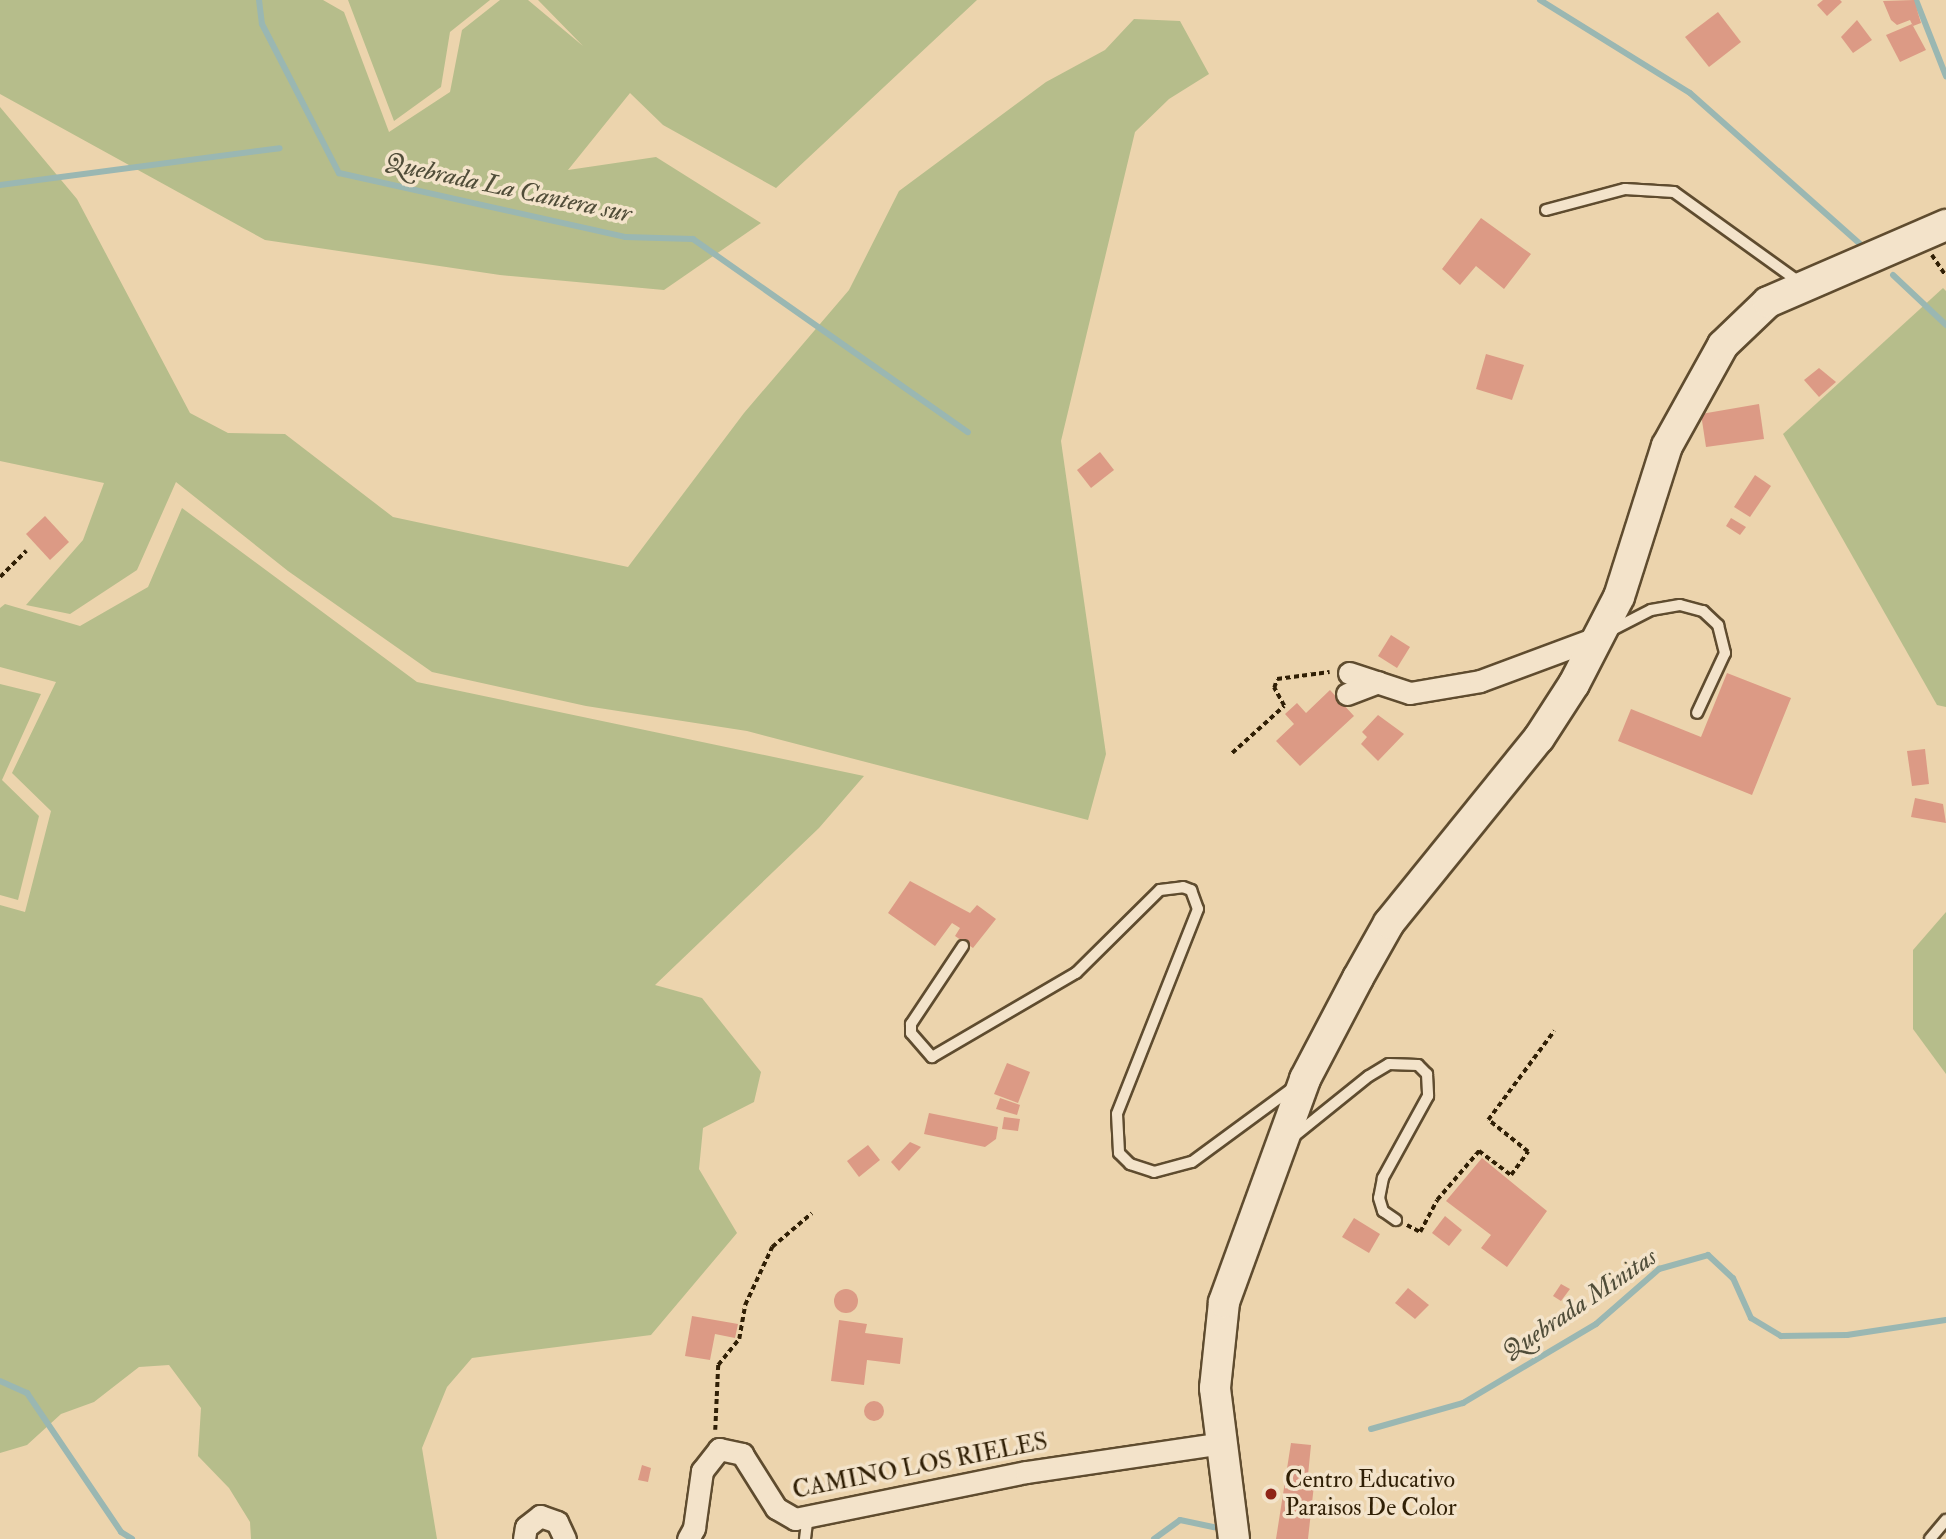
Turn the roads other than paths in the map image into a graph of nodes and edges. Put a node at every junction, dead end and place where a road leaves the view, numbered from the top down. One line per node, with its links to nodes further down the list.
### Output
1 (1546, 210): 3 (lane)
2 (1946, 225): 3 (main road)
3 (1802, 284): 4 (main road)
4 (1598, 637): 5 (street); 6 (lane); 8 (main road)
5 (1348, 683)
6 (1698, 713)
7 (963, 946): 8 (lane)
8 (1305, 1079): 9 (main road)
9 (1277, 1149): 10 (lane); 11 (main road)
10 (1396, 1220)
11 (1222, 1443): 12 (street, CAMINO LOS RIELES); 18 (main road)
12 (808, 1516): 16 (street, CAMINO LOS RIELES); 17 (lane)
13 (1946, 1521): 19 (lane)
14 (524, 1539): 15 (street)
15 (565, 1539)
16 (688, 1539)
17 (805, 1539)
18 (1234, 1539)
19 (1930, 1539)

